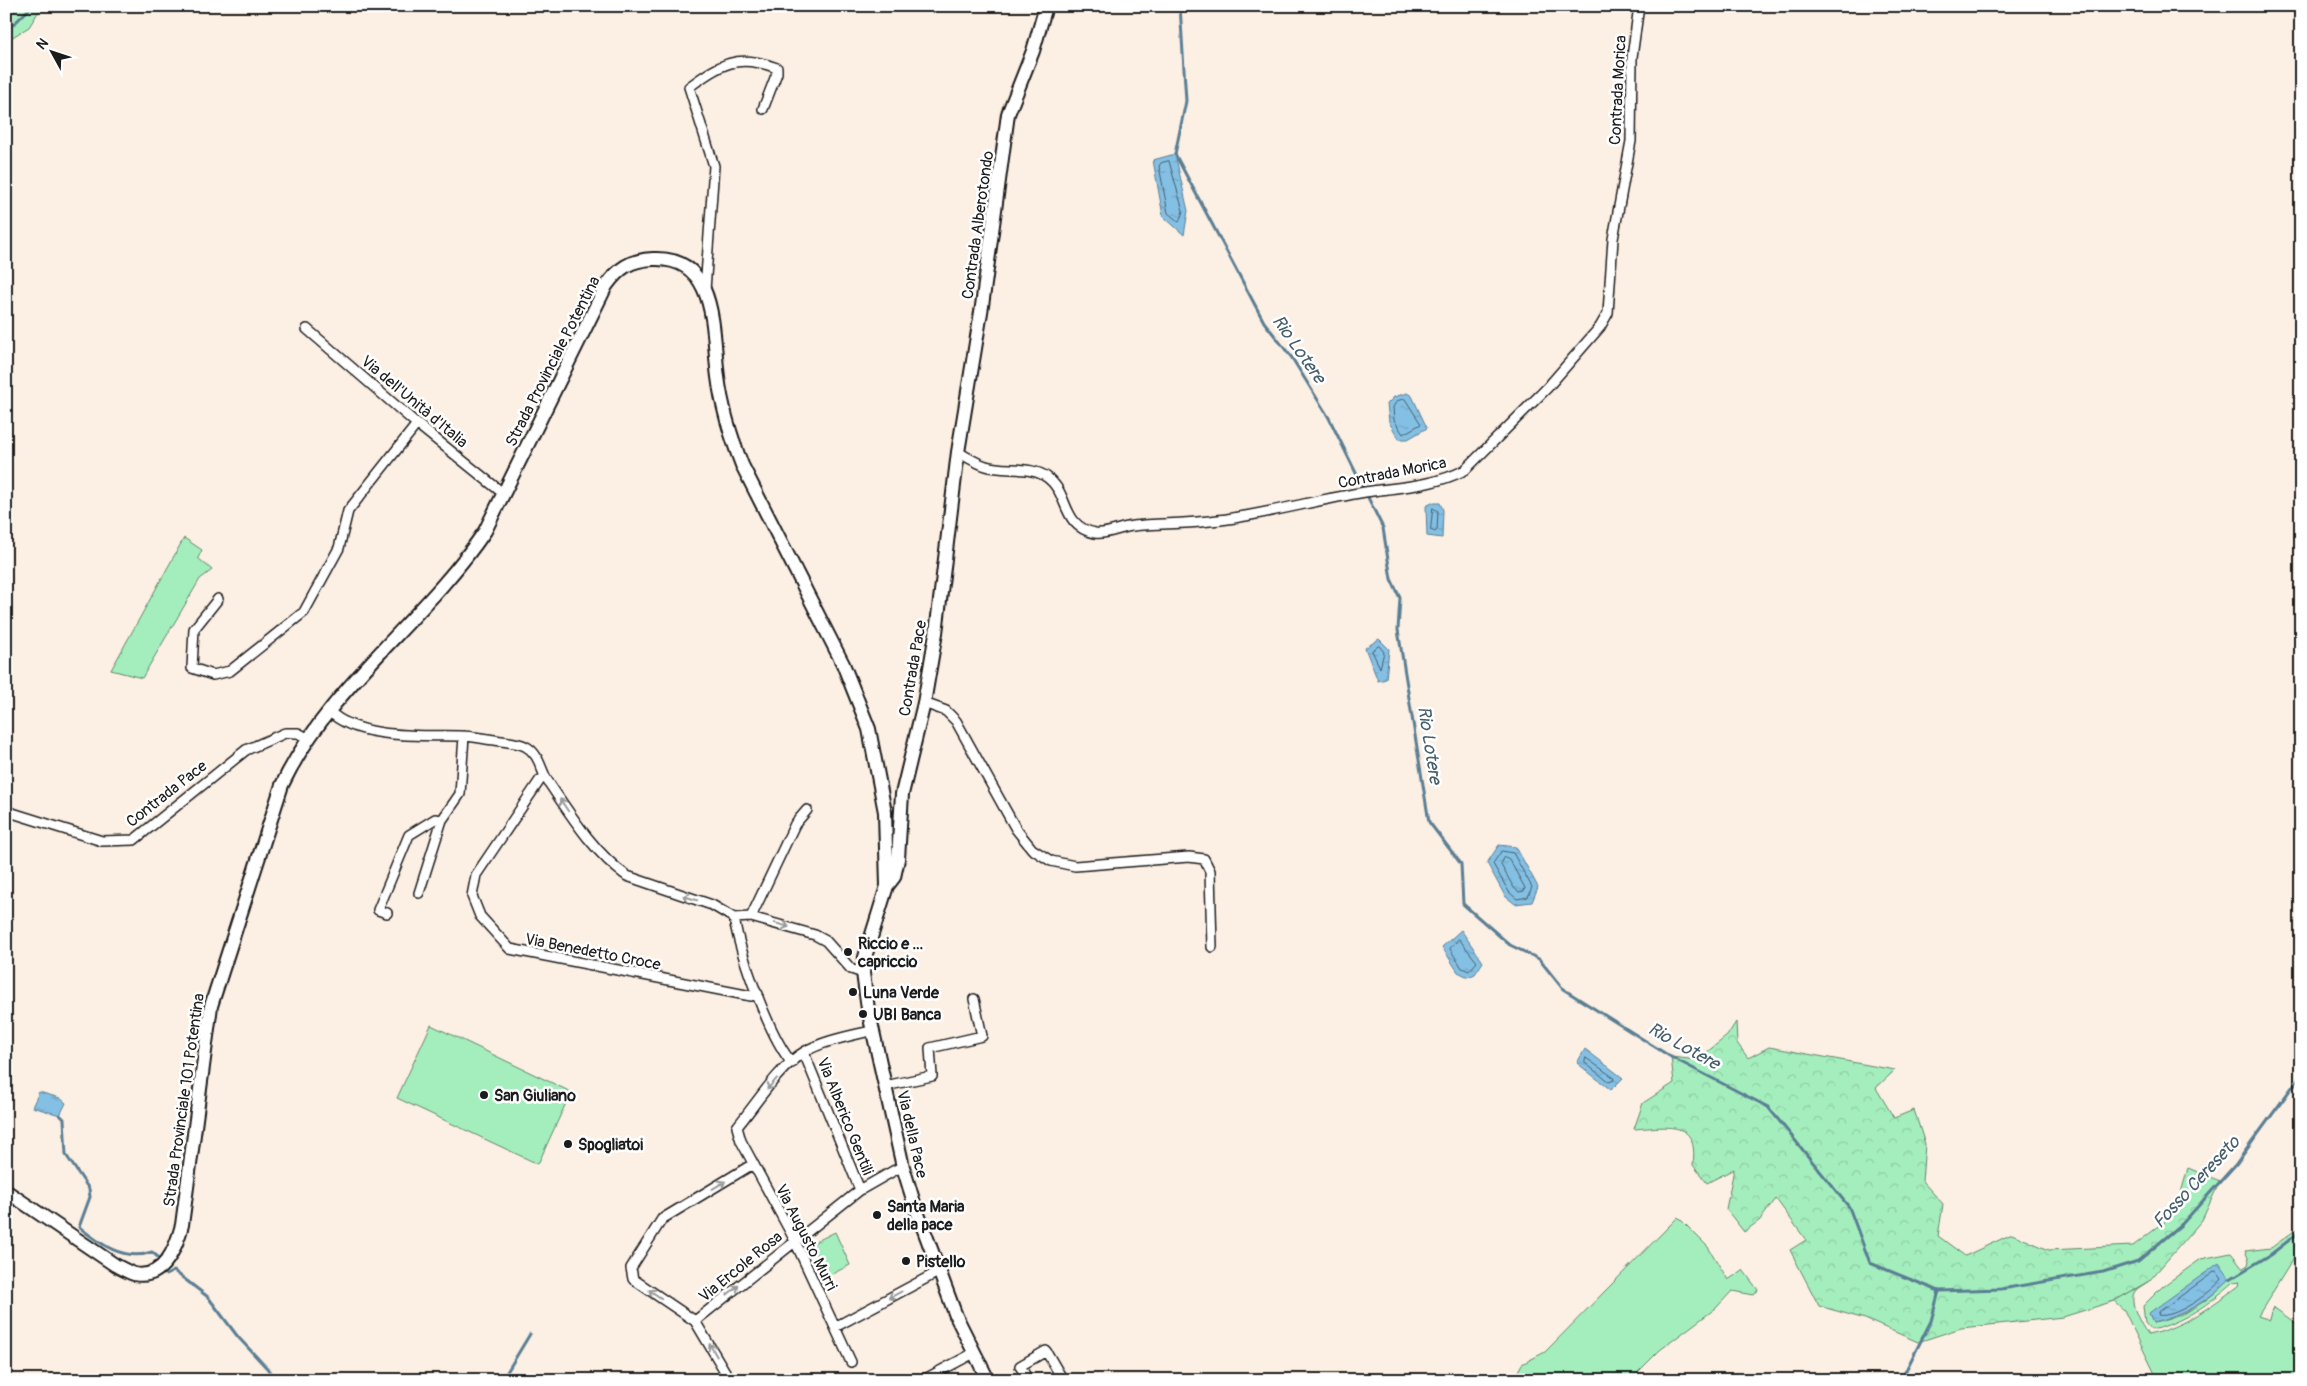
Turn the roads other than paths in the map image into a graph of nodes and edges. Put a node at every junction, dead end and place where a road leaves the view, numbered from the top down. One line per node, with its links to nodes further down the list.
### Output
1 (1046, 6): 7 (main road, Contrada Alberotondo)
2 (1639, 6): 7 (street, Contrada Morica)
3 (763, 109): 4 (street)
4 (705, 290): 8 (main road, Strada Provinciale Potentina); 18 (main road, Strada Provinciale Potentina)
5 (307, 329): 6 (street, Via dell'Unità d'Italia)
6 (417, 424): 8 (street, Via dell'Unità d'Italia); 9 (street)
7 (958, 452): 10 (main road, Contrada Pace)
8 (504, 494): 11 (main road, Strada Provinciale Potentina)
9 (218, 599)
10 (924, 703): 18 (main road, Contrada Pace); 23 (street)
11 (329, 711): 12 (street); 13 (main road, Strada Provinciale Potentina)
12 (464, 736): 14 (street); 17 (street)
13 (307, 738): 16 (street, Contrada Pace); 34 (main road, Strada Provinciale 101 Potentina)
14 (546, 777): 22 (street, one-way to 14); 25 (street, Via Benedetto Croce)
15 (807, 810): 21 (street)
16 (6, 811)
17 (442, 820): 19 (street); 20 (street)
18 (887, 886): 24 (main road, Via della Pace)
19 (418, 892)
20 (387, 913)
21 (752, 917): 22 (street); 24 (street, one-way to 24)
22 (734, 918): 25 (street)
23 (1212, 947)
24 (863, 973): 27 (main road, Via della Pace)
25 (758, 994): 29 (street)
26 (974, 999): 30 (street)
27 (874, 1030): 28 (street); 30 (main road, Via della Pace)
28 (804, 1052): 29 (street); 33 (street, Via Alberico Gentili)
29 (792, 1063): 31 (street, Via Augusto Murri, one-way to 31)
30 (885, 1086): 32 (main road, Via della Pace)
31 (753, 1164): 35 (street, Via Augusto Murri); 37 (street, one-way to 31)
32 (903, 1167): 33 (street, Via Ercole Rosa); 36 (main road, Via della Pace)
33 (860, 1190): 35 (street, Via Ercole Rosa)
34 (6, 1191)
35 (794, 1241): 37 (street, Via Ercole Rosa, one-way to 35); 38 (street, Via Augusto Murri)
36 (938, 1272): 38 (street, one-way to 38); 39 (main road, Via della Pace)
37 (695, 1321): 41 (street, one-way to 37)
38 (835, 1326): 40 (street, Via Augusto Murri)
39 (974, 1353): 42 (street); 43 (main road, Via della Pace)
40 (850, 1362)
41 (730, 1380)
42 (922, 1380)
43 (988, 1380)
44 (1028, 1380): 45 (street)
45 (1063, 1380)

